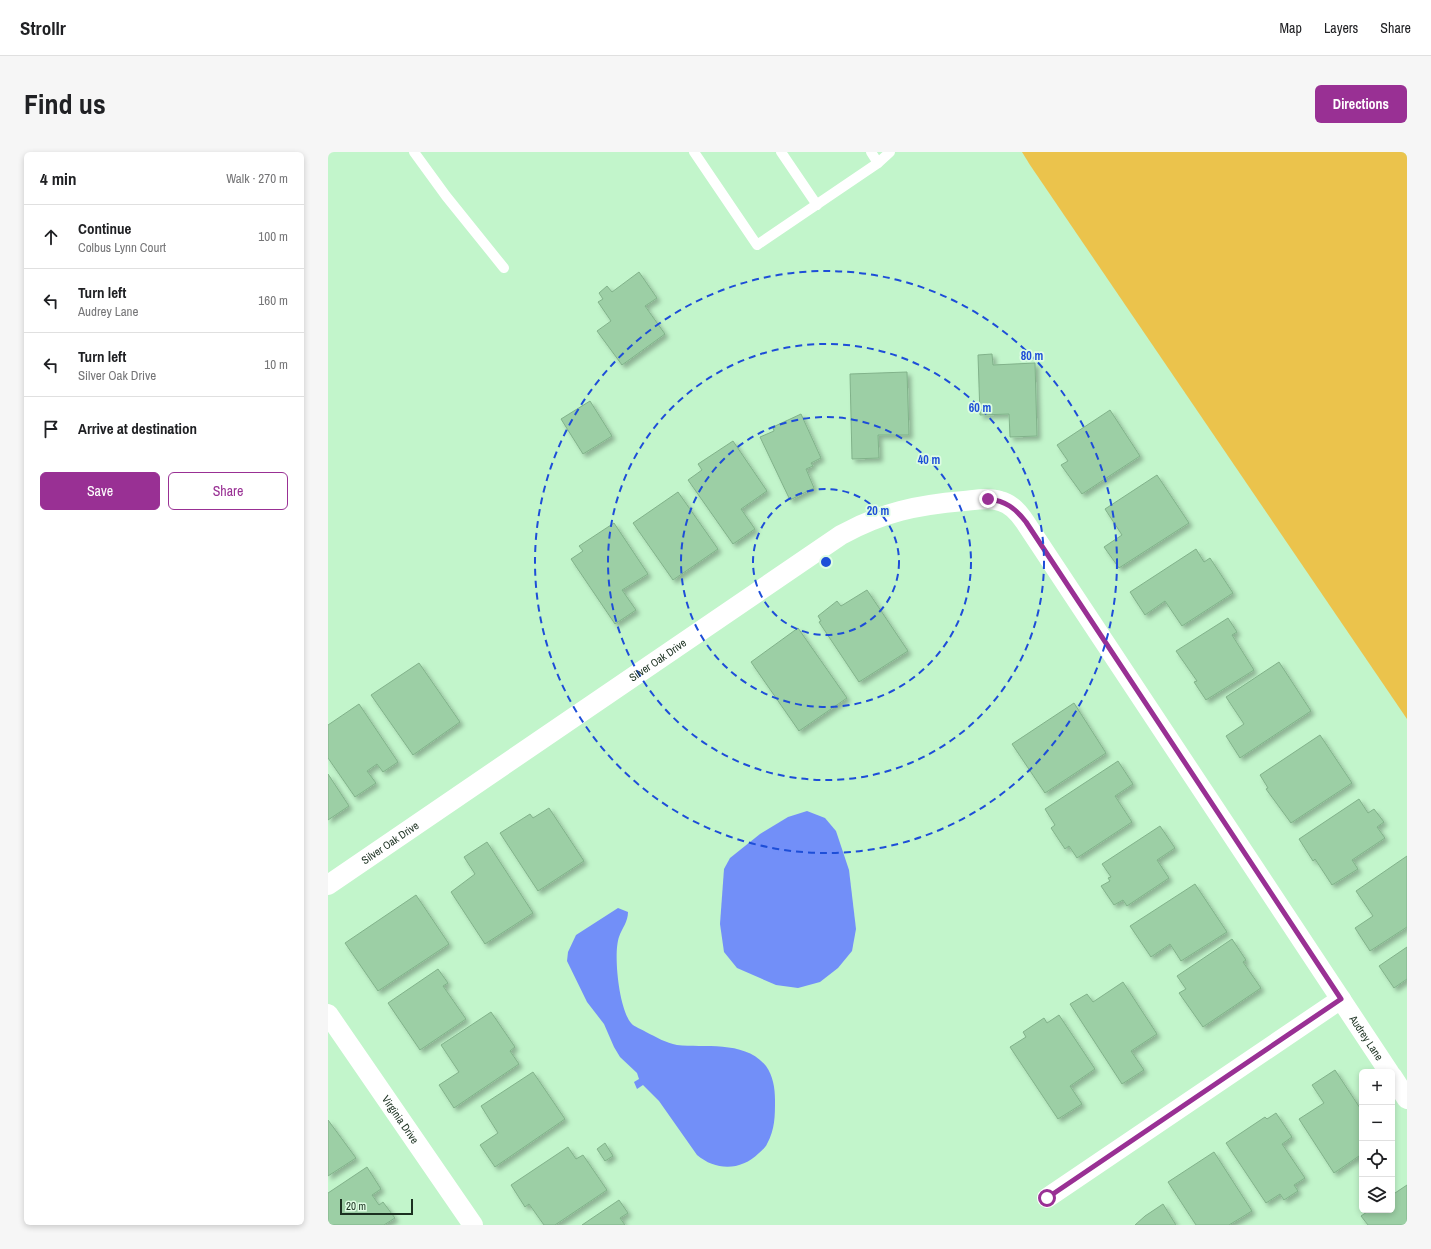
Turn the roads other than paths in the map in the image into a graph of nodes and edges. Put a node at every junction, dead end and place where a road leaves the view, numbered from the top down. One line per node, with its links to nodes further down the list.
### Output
1 (414, 152): 8 (lane)
2 (694, 152): 7 (lane)
3 (781, 152): 7 (lane)
4 (871, 152): 6 (lane)
5 (890, 152): 6 (lane)
6 (878, 163): 7 (lane)
7 (818, 205)
8 (504, 268)
9 (1011, 505): 10 (street, Silver Oak Drive); 11 (street, Audrey Lane)
10 (328, 885)
11 (1341, 999): 13 (street, Audrey Lane); 16 (street)
12 (328, 1014): 17 (street, Virginia Drive)
13 (1387, 1069)
14 (1395, 1081): 15 (street)
15 (1407, 1099)
16 (1047, 1198)
17 (473, 1225)

